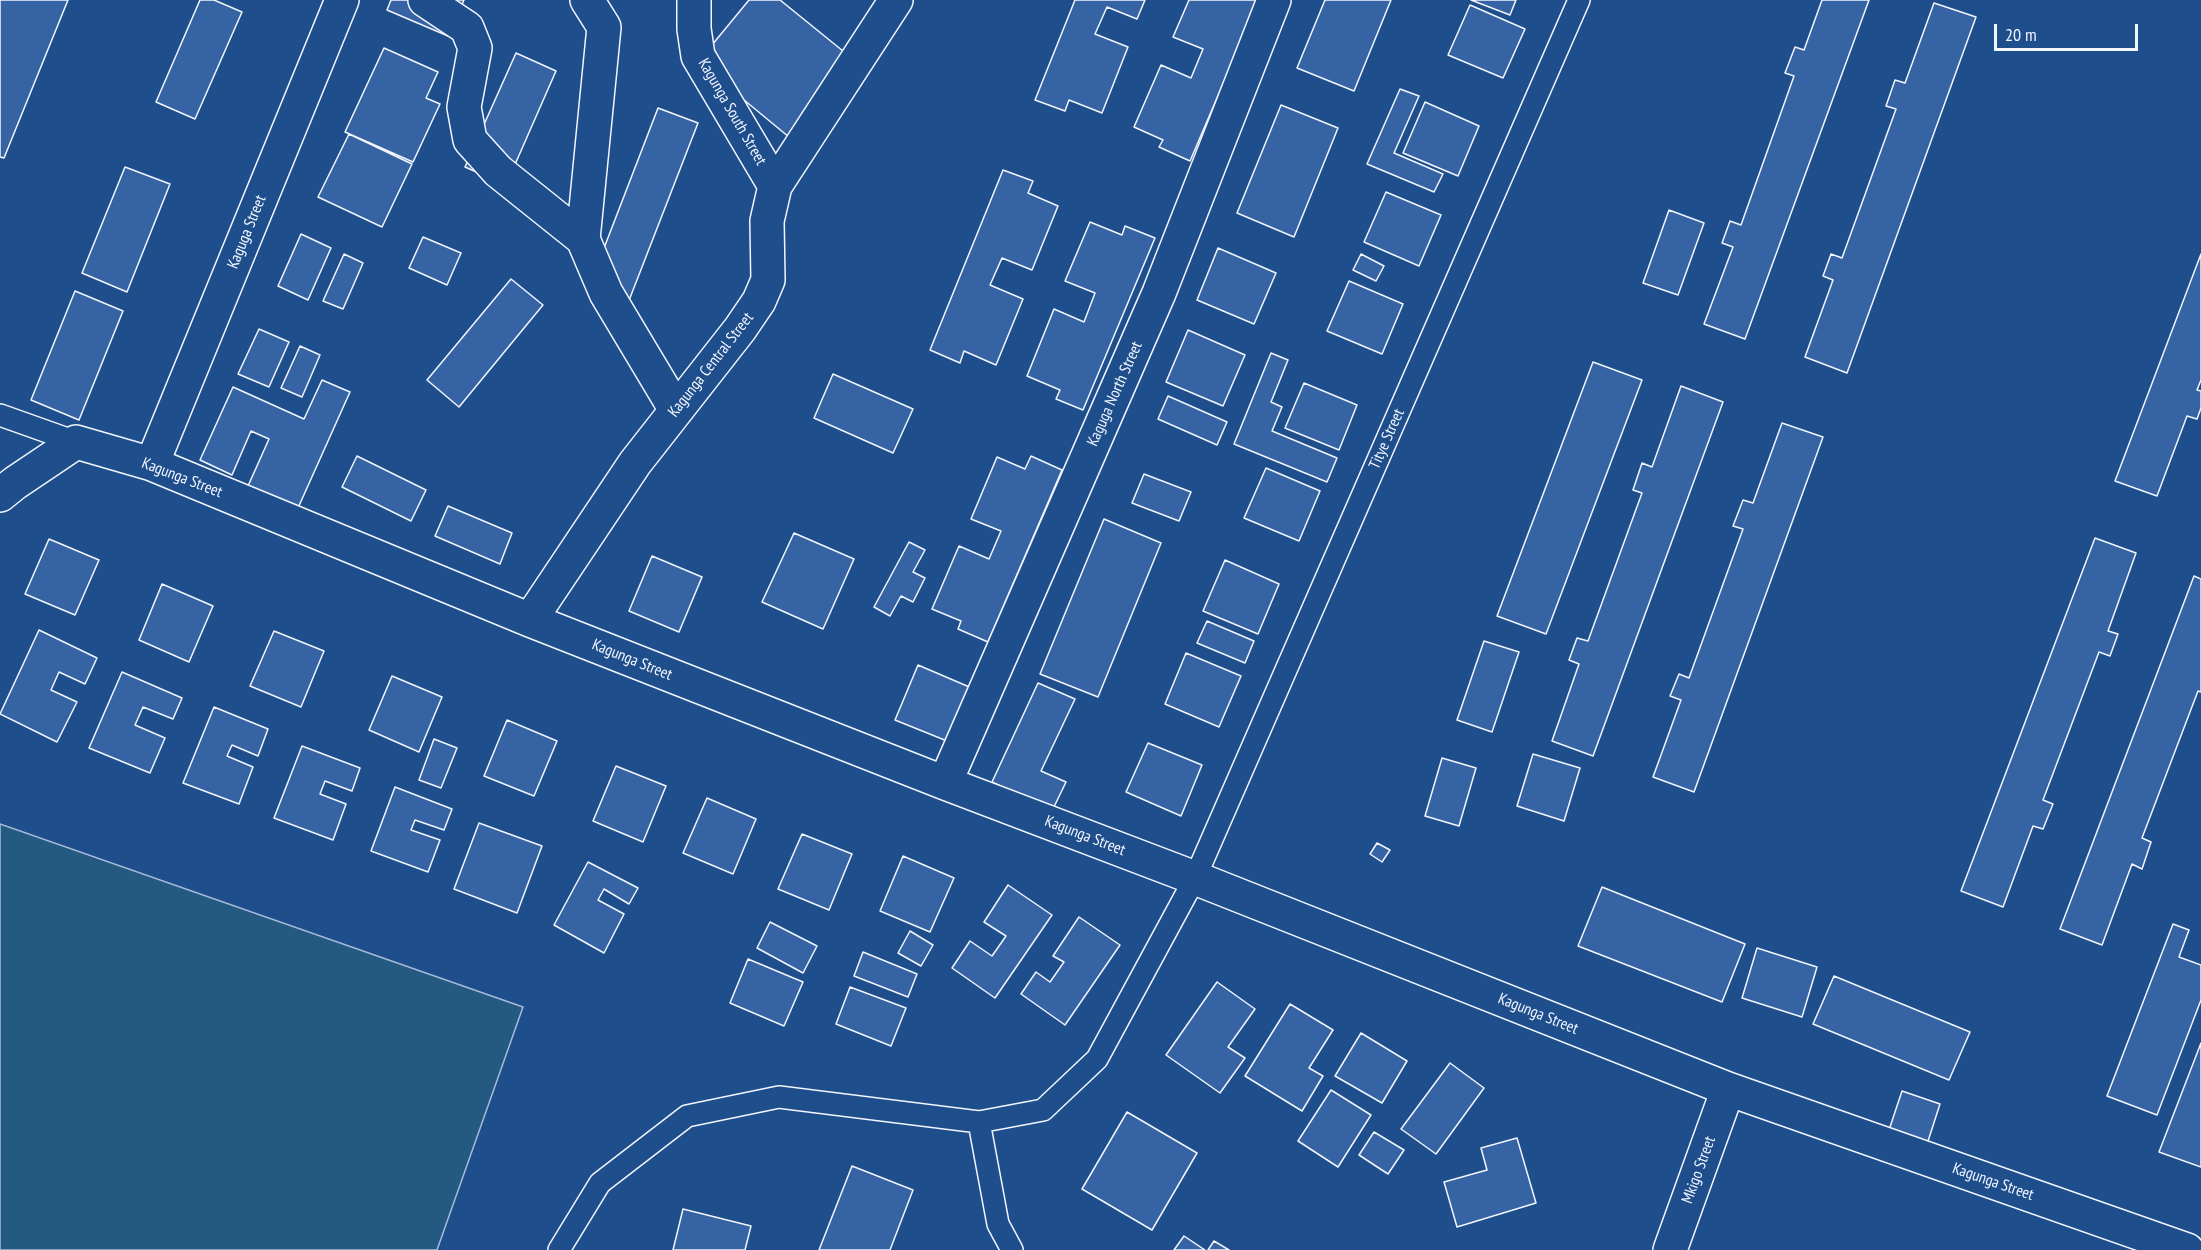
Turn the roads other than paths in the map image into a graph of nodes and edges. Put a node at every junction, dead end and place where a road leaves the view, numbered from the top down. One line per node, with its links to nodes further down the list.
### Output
1 (342, 0): 13 (street, Kaguga Street)
2 (425, 0): 9 (street)
3 (587, 0): 9 (street)
4 (694, 0): 8 (street, Kagunga South Street)
5 (896, 0): 8 (street, Kagunga Central Street)
6 (1274, 0): 16 (street, Kaguga North Street)
7 (1579, 0): 17 (lane, Titye Street)
8 (775, 186): 10 (street, Kagunga Central Street)
9 (583, 239): 10 (street)
10 (676, 410): 15 (street, Kagunga Central Street)
11 (0, 415): 12 (lane)
12 (76, 442): 13 (street, Kagunga Street); 14 (street)
13 (152, 464): 15 (street, Kagunga Street)
14 (0, 495)
15 (530, 620): 16 (street, Kagunga Street)
16 (945, 783): 17 (street, Kagunga Street)
17 (1195, 878): 18 (street, Kagunga Street); 19 (lane, Titye Street)
18 (1728, 1089): 22 (street, Mkigo Street); 23 (street, Kagunga Street)
19 (979, 1122): 20 (lane, Titye Street); 21 (lane)
20 (560, 1250)
21 (1012, 1250)
22 (1670, 1250)
23 (2187, 1250)

